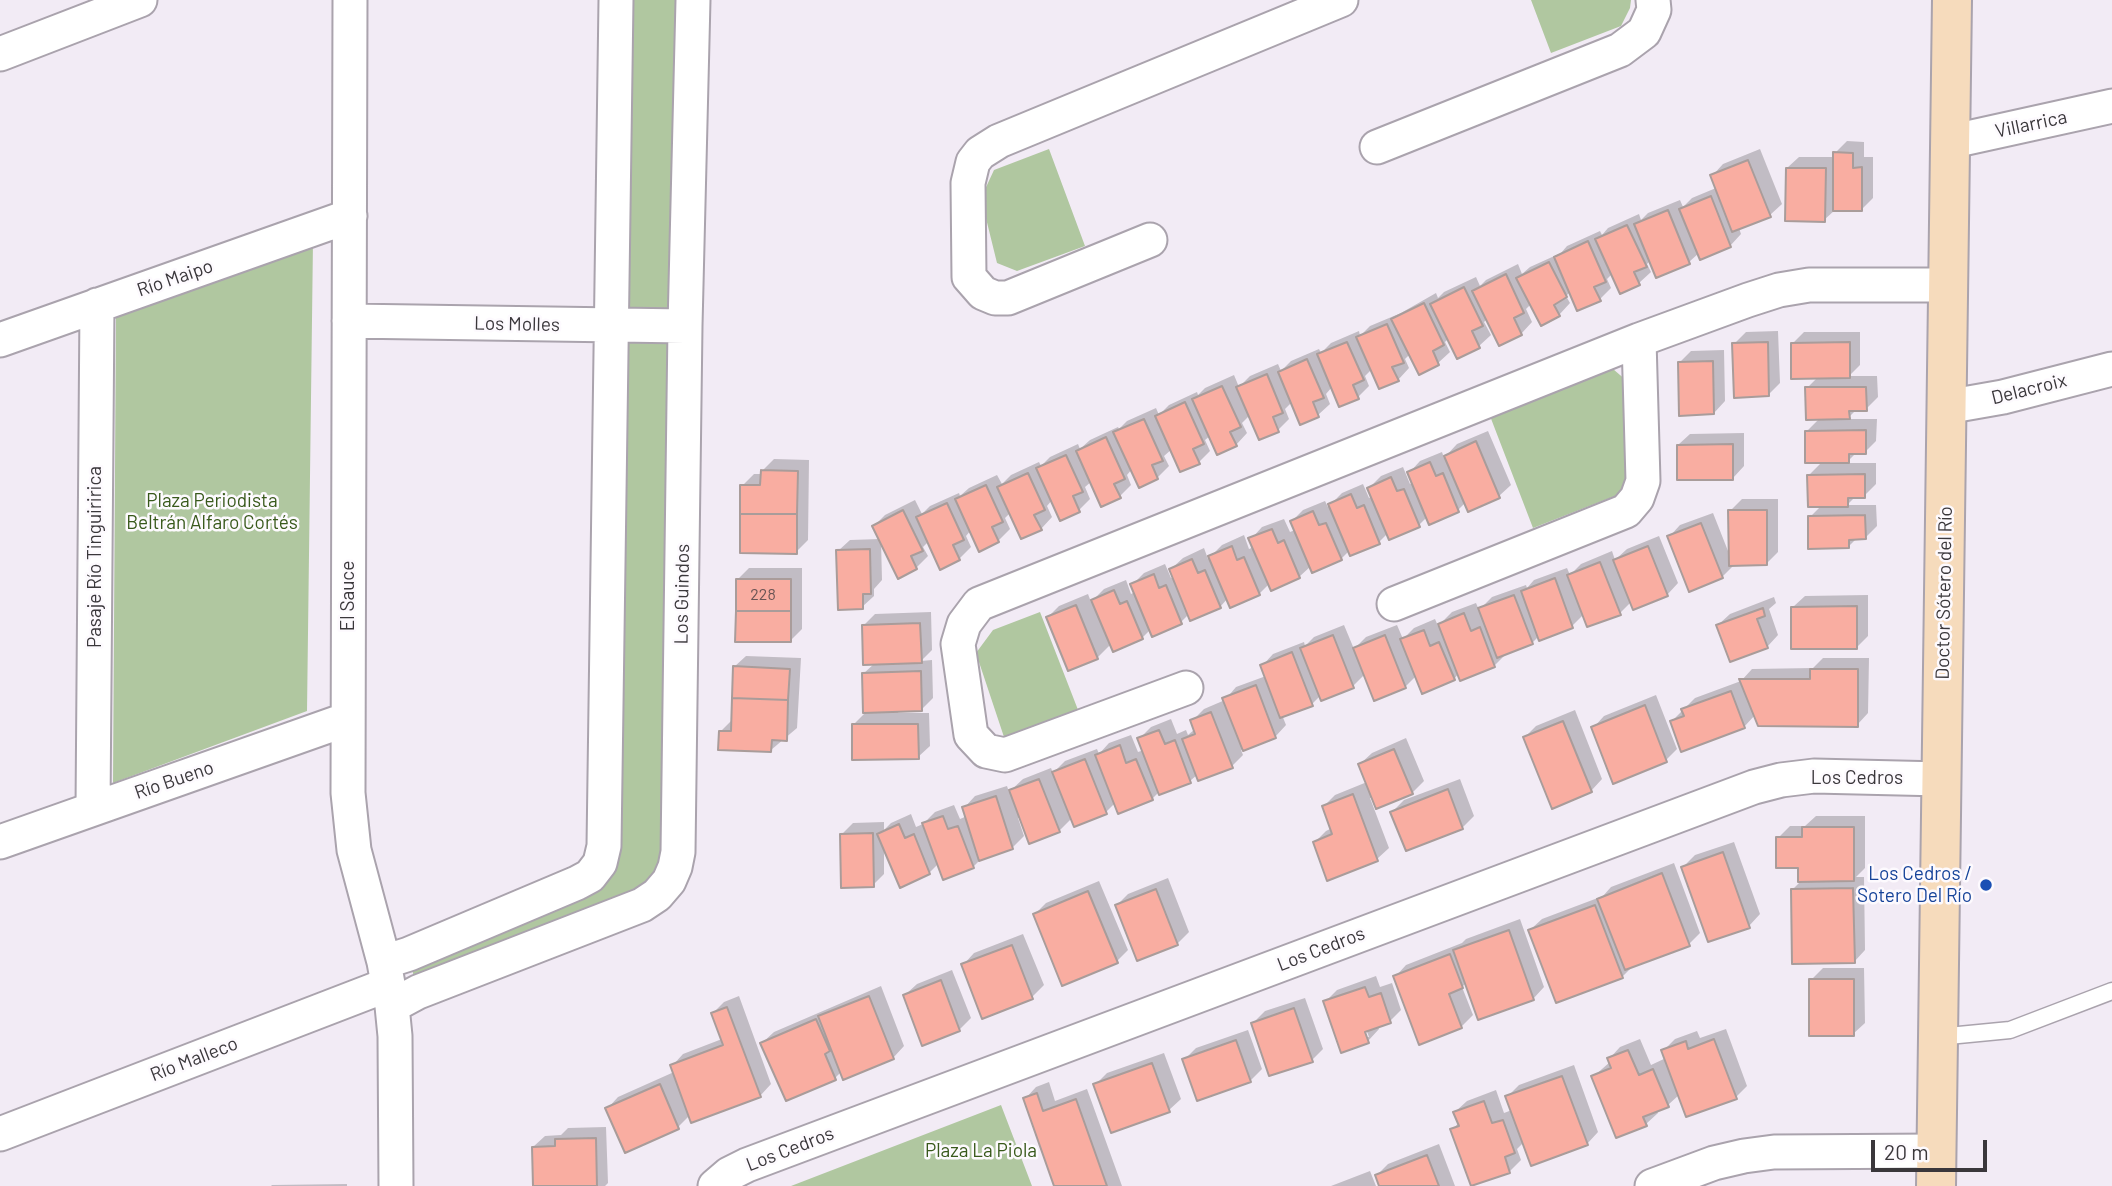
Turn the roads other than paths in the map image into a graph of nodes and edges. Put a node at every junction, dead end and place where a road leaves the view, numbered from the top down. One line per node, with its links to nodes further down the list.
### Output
1 (140, 0): 8 (street)
2 (350, 0): 12 (street, El Sauce)
3 (616, 0): 17 (street)
4 (693, 0): 18 (street, Los Guindos)
5 (1341, 0): 13 (street)
6 (1653, 0): 11 (street)
7 (1952, 0): 10 (main road, Doctor Sótero del Río)
8 (0, 54)
9 (2112, 106): 10 (street, Villarrica)
10 (1949, 142): 14 (main road, Doctor Sótero del Río)
11 (1377, 147)
12 (350, 216): 15 (street, Río Maipo); 16 (street, El Sauce)
13 (1150, 240)
14 (1947, 285): 20 (street); 22 (main road, Doctor Sótero del Río)
15 (97, 305): 19 (street, Río Maipo); 27 (street, Pasaje Río Tinguiririca)
16 (349, 321): 17 (street, Los Molles); 25 (street, El Sauce)
17 (611, 326): 18 (street, Los Molles); 29 (street)
18 (685, 326): 29 (street, Los Guindos)
19 (0, 340)
20 (1639, 340): 23 (street); 24 (street)
21 (2112, 369): 22 (street, Delacroix)
22 (1946, 407): 26 (main road, Doctor Sótero del Río)
23 (1394, 604)
24 (1186, 688)
25 (348, 719): 27 (street, Río Bueno); 29 (street, El Sauce)
26 (1942, 779): 31 (main road, Doctor Sótero del Río); 35 (street, Los Cedros)
27 (93, 808): 28 (street, Río Bueno)
28 (0, 842)
29 (388, 984): 32 (street, Río Malleco); 34 (street, El Sauce)
30 (2112, 990): 31 (lane)
31 (1938, 1037): 33 (main road, Doctor Sótero del Río)
32 (0, 1134)
33 (1936, 1169): 36 (street)
34 (396, 1186)
35 (715, 1186)
36 (1652, 1186)

